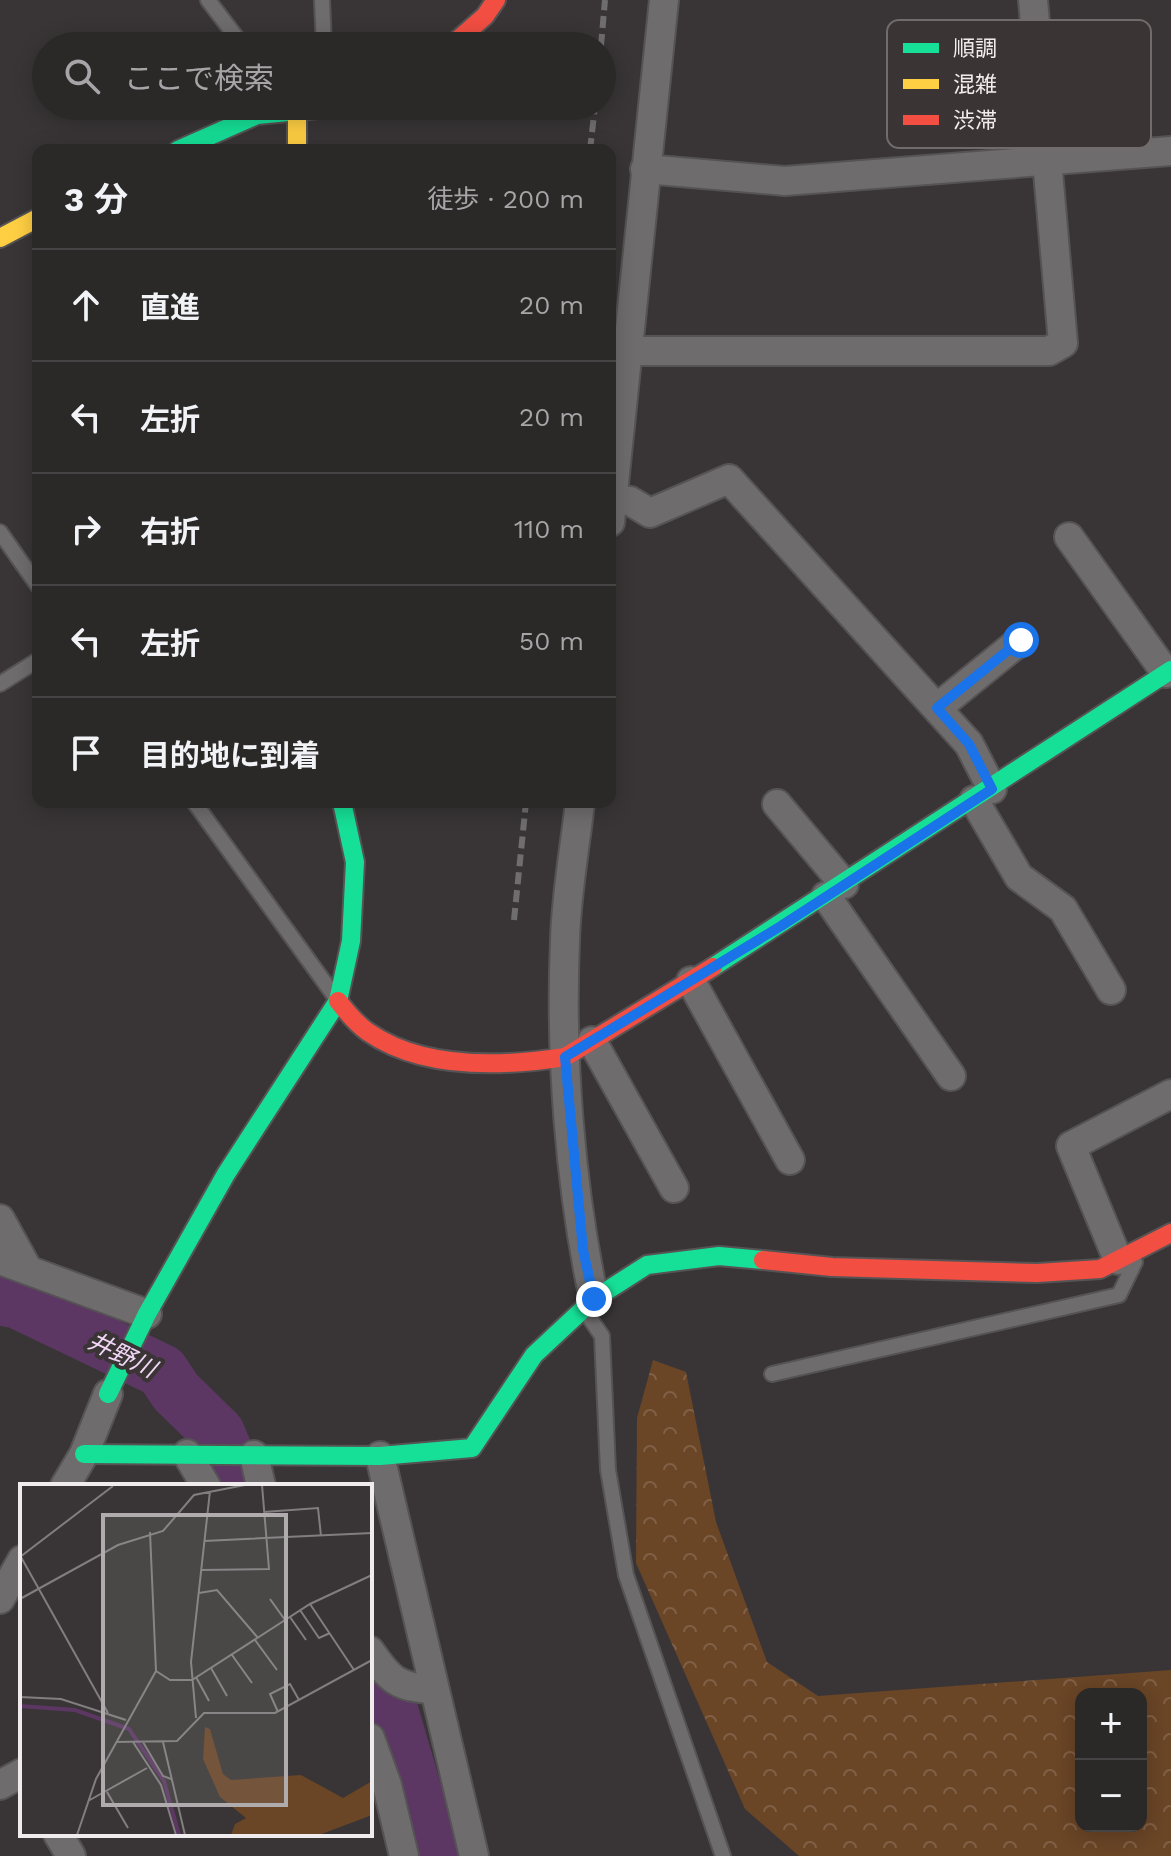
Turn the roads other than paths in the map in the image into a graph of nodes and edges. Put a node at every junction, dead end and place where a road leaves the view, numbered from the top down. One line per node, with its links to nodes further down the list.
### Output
1 (208, 0): 7 (lane)
2 (322, 0): 8 (lane)
3 (496, 0): 9 (street)
4 (664, 0): 17 (street)
5 (1033, 0): 6 (street)
6 (1034, 20)
7 (232, 32)
8 (323, 32)
9 (467, 32)
10 (246, 120): 12 (street)
11 (296, 120): 13 (street)
12 (192, 144)
13 (297, 144)
14 (1044, 148): 16 (street)
15 (1171, 151): 16 (street)
16 (1045, 160): 17 (street); 20 (street)
17 (645, 169): 20 (street)
18 (32, 221): 19 (street)
19 (0, 238)
20 (627, 351): 21 (street)
21 (616, 460)
22 (616, 508): 30 (street)
23 (0, 532): 25 (lane)
24 (1069, 537): 28 (street)
25 (32, 577)
26 (1021, 640): 30 (street)
27 (32, 664): 29 (lane)
28 (1169, 672): 31 (street)
29 (0, 684)
30 (937, 708): 31 (street)
31 (983, 795): 36 (street); 38 (street)
32 (777, 804): 36 (street)
33 (198, 808): 39 (lane)
34 (343, 808): 39 (street)
35 (579, 808): 41 (street)
36 (835, 890): 37 (street); 42 (street)
37 (691, 981): 40 (street); 44 (street)
38 (1111, 990)
39 (338, 1001): 41 (street); 52 (street)
40 (592, 1041): 41 (street); 45 (street)
41 (565, 1057): 51 (street)
42 (951, 1076)
43 (1171, 1094): 48 (street)
44 (790, 1160)
45 (674, 1188)
46 (0, 1219): 50 (street)
47 (1171, 1233): 48 (street)
48 (1131, 1254): 51 (street); 53 (lane)
49 (0, 1260): 50 (street)
50 (28, 1270): 52 (street)
51 (589, 1305): 58 (street); 73 (lane)
52 (147, 1314): 54 (street)
53 (772, 1374)
54 (108, 1394): 55 (street)
55 (84, 1454): 56 (street); 59 (street)
56 (187, 1454): 57 (street); 60 (street)
57 (254, 1455): 58 (street); 61 (street)
58 (380, 1456): 65 (street)
59 (66, 1484)
60 (205, 1484)
61 (261, 1484)
62 (20, 1564): 63 (street)
63 (0, 1599)
64 (372, 1654): 65 (street)
65 (433, 1689): 72 (street)
66 (372, 1744): 71 (street)
67 (20, 1774): 68 (street)
68 (0, 1785)
69 (59, 1836): 70 (street)
70 (71, 1856)
71 (404, 1856)
72 (474, 1856)
73 (723, 1856)

